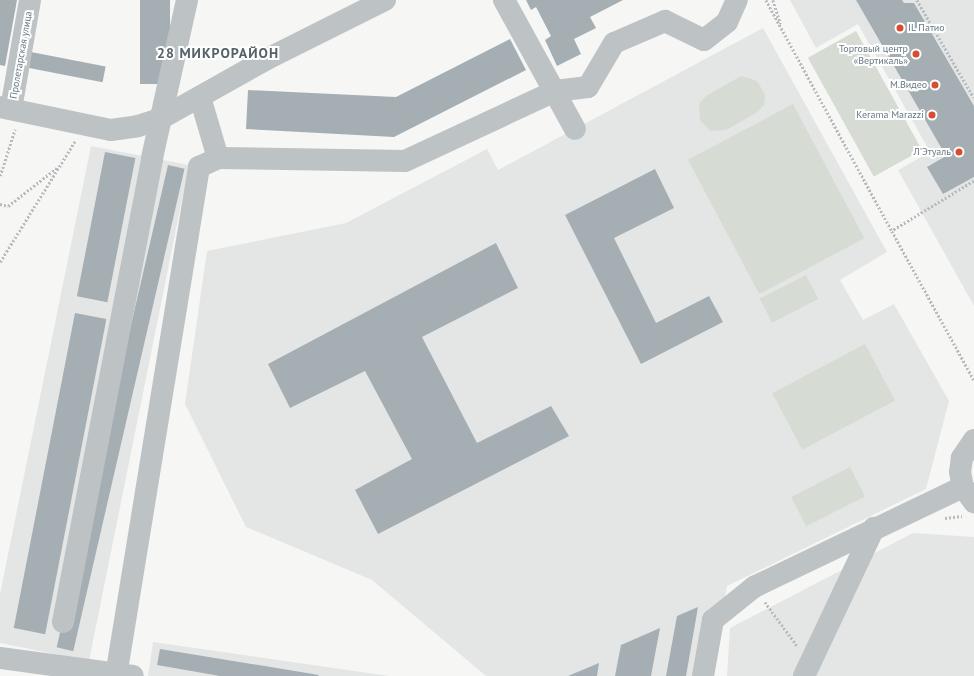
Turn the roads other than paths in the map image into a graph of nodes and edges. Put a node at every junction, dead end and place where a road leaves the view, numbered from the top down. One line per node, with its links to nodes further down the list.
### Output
1 (30, 0): 8 (street, Пролетарская улица)
2 (187, 0): 9 (street)
3 (385, 0): 7 (street)
4 (504, 0): 6 (street)
5 (737, 0): 6 (street)
6 (555, 91): 10 (street); 11 (street)
7 (200, 97): 9 (street); 11 (street)
8 (11, 109): 9 (street)
9 (160, 119): 15 (street)
10 (575, 129)
11 (218, 158): 18 (street)
12 (974, 440): 13 (street)
13 (968, 502): 14 (street)
14 (874, 528): 17 (street); 19 (street)
15 (62, 622)
16 (0, 658): 18 (street)
17 (807, 670)
18 (122, 675)
19 (702, 676)

